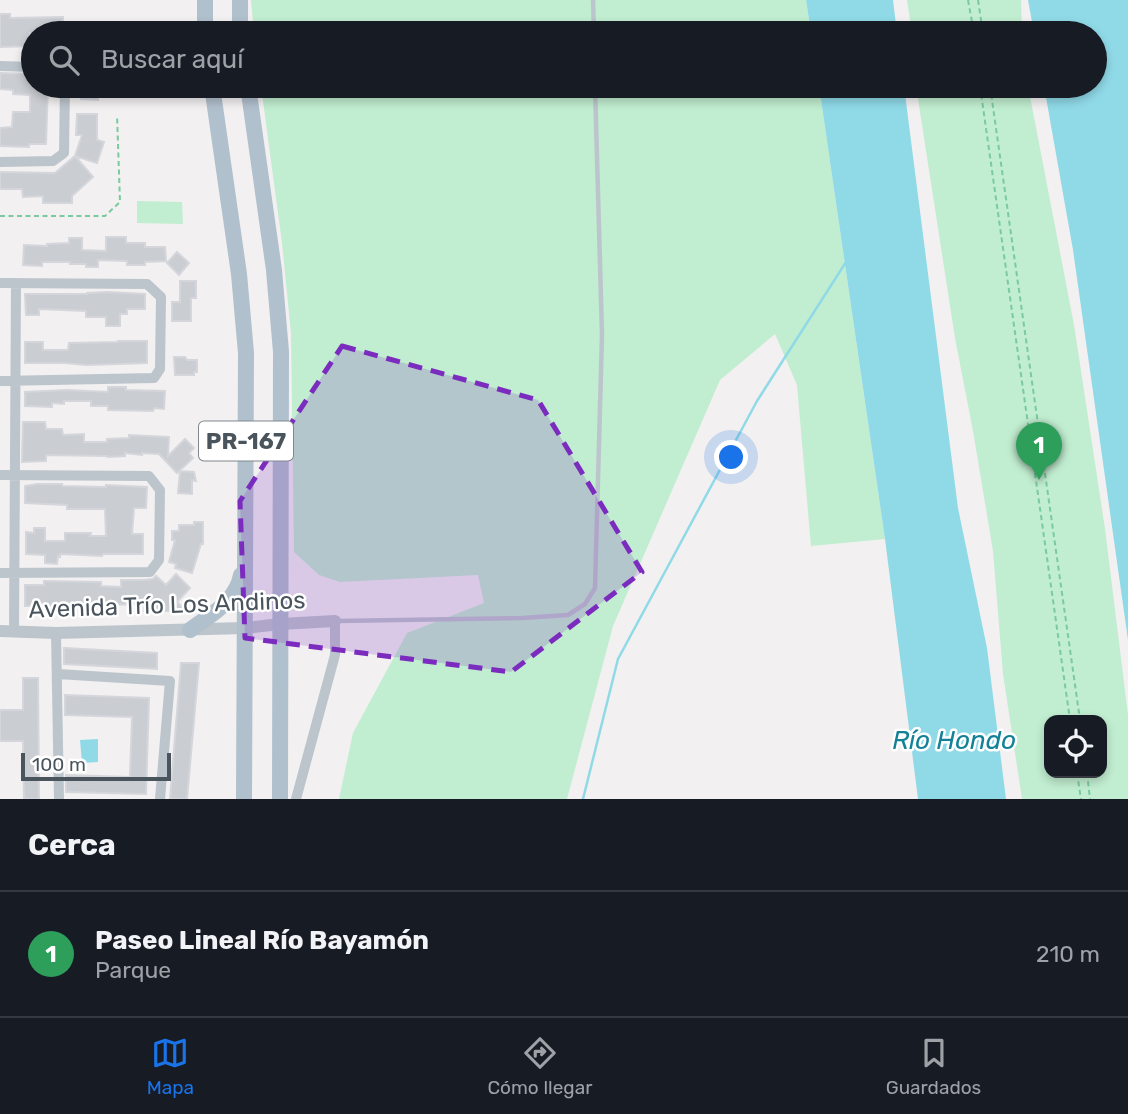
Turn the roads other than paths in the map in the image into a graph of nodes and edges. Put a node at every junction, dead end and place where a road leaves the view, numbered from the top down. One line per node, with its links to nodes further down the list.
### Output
1 (205, 0): 4 (main road)
2 (240, 0): 5 (main road)
3 (593, 0): 6 (lane)
4 (205, 21)
5 (240, 21)
6 (594, 21)
7 (0, 66): 8 (street)
8 (21, 67)
9 (65, 98): 13 (street)
10 (214, 98): 20 (main road, PR-167)
11 (250, 98): 24 (main road, PR-167)
12 (595, 98): 23 (lane)
13 (0, 162)
14 (0, 283): 15 (street)
15 (16, 283): 17 (street); 17 (street)
16 (0, 380): 17 (street)
17 (16, 381): 19 (street)
18 (0, 475): 19 (street)
19 (15, 475): 22 (street); 22 (street)
20 (245, 552): 25 (main road, PR-167); 26 (main road)
21 (0, 573): 22 (street)
22 (15, 573): 28 (street)
23 (335, 621): 24 (street, Avenida Trío Los Andinos); 35 (street)
24 (280, 624): 25 (street, Avenida Trío Los Andinos); 34 (main road, PR-167)
25 (245, 628): 26 (street, Avenida Trío Los Andinos); 33 (main road, PR-167)
26 (190, 630): 29 (street, Avenida Trío Los Andinos)
27 (0, 631): 28 (street, Avenida Trío Los Andinos)
28 (14, 631): 29 (street, Avenida Trío Los Andinos)
29 (56, 633): 30 (street)
30 (58, 674): 31 (street); 32 (street)
31 (59, 799)
32 (160, 799)
33 (244, 799)
34 (280, 799)
35 (296, 799)

